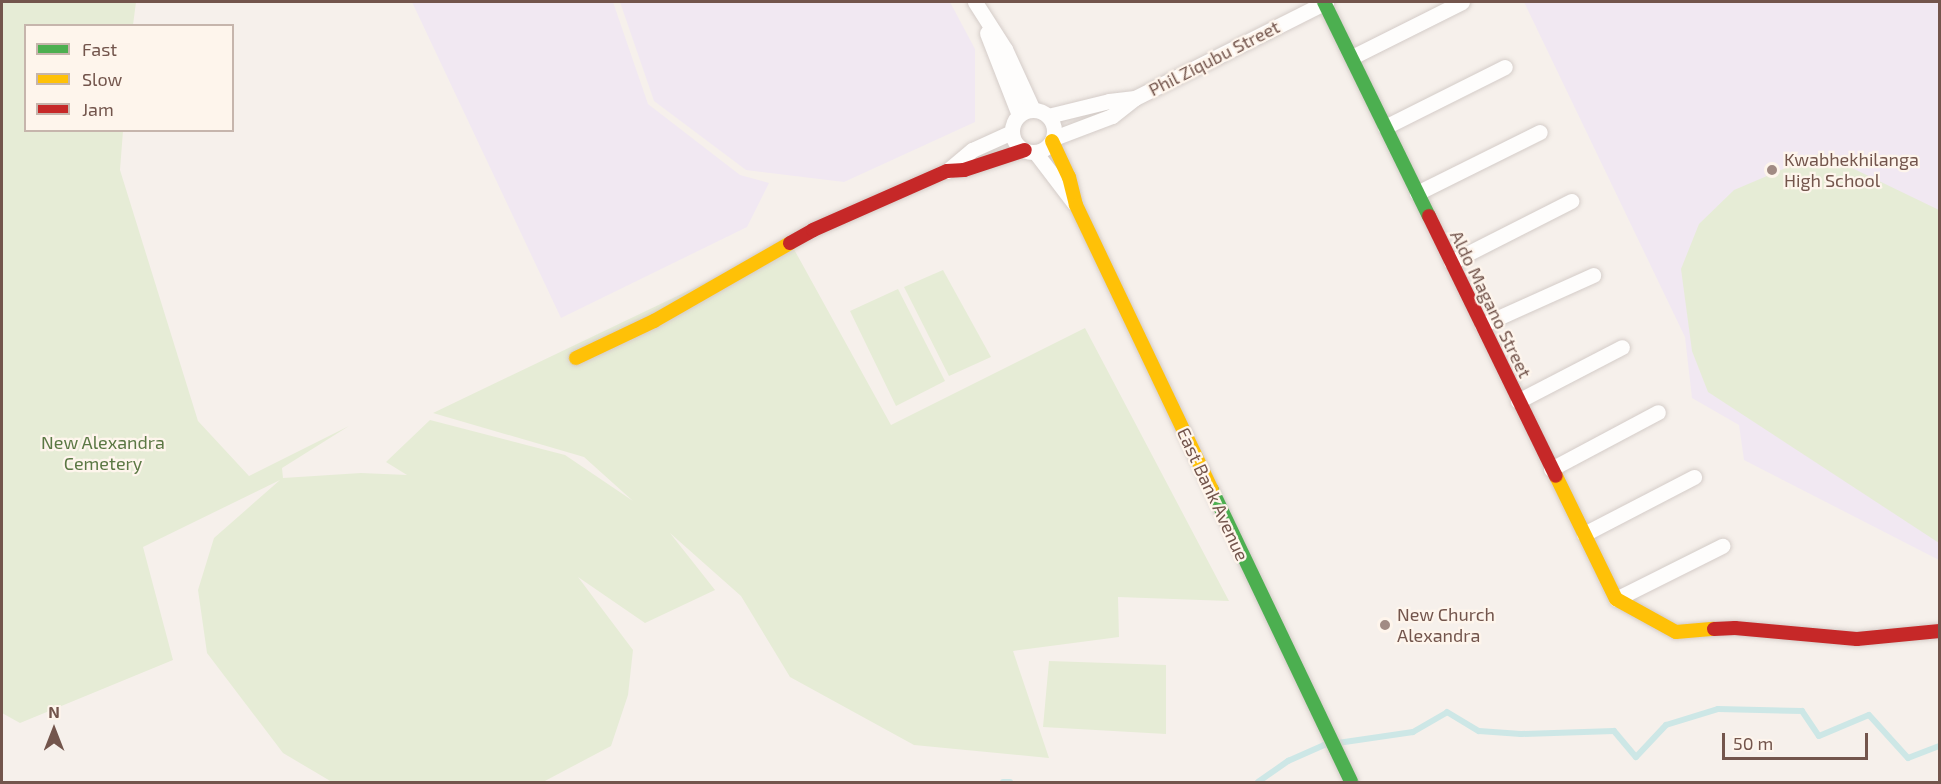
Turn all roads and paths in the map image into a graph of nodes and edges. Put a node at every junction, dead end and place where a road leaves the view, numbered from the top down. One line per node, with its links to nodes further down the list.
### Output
1 (1325, 2): 4 (street, Aldo Magano Street); 6 (street, Phil Ziqubu Street)
2 (1462, 2): 4 (street)
3 (978, 7): 7 (street)
4 (1352, 57): 9 (street, Aldo Magano Street)
5 (1505, 67): 9 (street)
6 (1134, 98): 8 (street, Phil Ziqubu Street); 12 (street, Phil Ziqubu Street)
7 (1026, 113): 8 (street); 10 (street)
8 (1048, 116): 12 (street)
9 (1385, 127): 15 (street, Aldo Magano Street)
10 (1012, 132): 13 (street); 14 (street)
11 (1540, 132): 15 (street)
12 (1053, 140): 13 (street); 17 (street, East Bank Avenue)
13 (1030, 151): 14 (street); 17 (street, East Bank Avenue)
14 (947, 171): 22 (street)
15 (1417, 193): 18 (street, Aldo Magano Street)
16 (1571, 201): 18 (street)
17 (1076, 205): 31 (street, East Bank Avenue)
18 (1451, 262): 20 (street, Aldo Magano Street)
19 (1593, 276): 20 (street)
20 (1482, 325): 23 (street, Aldo Magano Street)
21 (1622, 347): 23 (street)
22 (576, 358)
23 (1518, 401): 25 (street, Aldo Magano Street)
24 (1658, 412): 25 (street)
25 (1551, 469): 27 (street, Aldo Magano Street)
26 (1694, 477): 27 (street)
27 (1584, 534): 29 (street, Aldo Magano Street)
28 (1722, 546): 29 (street)
29 (1616, 599): 30 (street)
30 (1940, 631)
31 (1351, 783)

